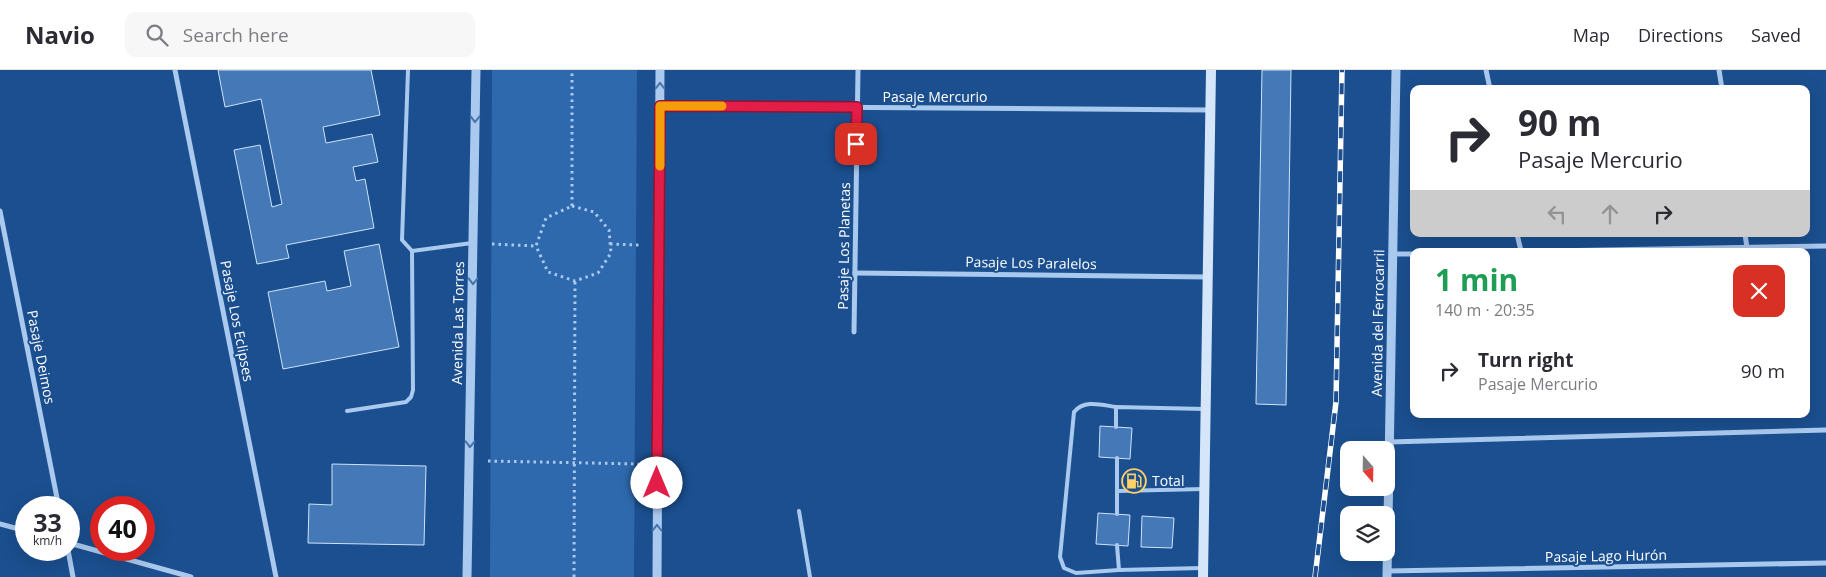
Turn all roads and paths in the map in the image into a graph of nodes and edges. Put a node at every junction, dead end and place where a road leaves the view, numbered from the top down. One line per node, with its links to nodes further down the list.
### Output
1 (175, 70): 60 (street, Pasaje Los Eclipses)
2 (408, 70): 25 (lane)
3 (476, 70): 19 (street, Avenida Las Torres, one-way to 19)
4 (572, 70): 16 (path)
5 (660, 70): 13 (street, one-way to 5)
6 (858, 70): 14 (street, Pasaje Los Planetas)
7 (1212, 70): 15 (main road)
8 (1396, 70): 26 (street, Avenida del Ferrocarril)
9 (1486, 70): 11 (street)
10 (1719, 70): 12 (street)
11 (1489, 85)
12 (1721, 85)
13 (660, 106): 14 (street, Pasaje Mercurio); 22 (street)
14 (857, 107): 15 (street, Pasaje Mercurio); 28 (street, Pasaje Los Planetas)
15 (1211, 110): 29 (main road)
16 (572, 206): 20 (path); 21 (path)
17 (0, 211): 45 (street, Pasaje Deimos)
18 (1746, 237): 24 (street)
19 (473, 243): 21 (path); 25 (lane); 40 (street, Avenida Las Torres, one-way to 40)
20 (610, 244): 22 (path); 30 (path)
21 (536, 246): 30 (path)
22 (659, 246): 42 (street)
23 (1826, 246): 24 (street)
24 (1748, 248)
25 (412, 251): 34 (lane)
26 (1393, 254): 27 (street); 37 (street, Avenida del Ferrocarril)
27 (1410, 254)
28 (855, 273): 29 (street, Pasaje Los Paralelos); 31 (street, Pasaje Los Planetas)
29 (1207, 277): 33 (main road)
30 (576, 281): 41 (path)
31 (854, 332)
32 (1116, 407): 33 (lane); 35 (lane); 55 (lane)
33 (1205, 409): 43 (main road)
34 (347, 411)
35 (1116, 427)
36 (1826, 430): 38 (street)
37 (1389, 441)
38 (1395, 442)
39 (1116, 458): 44 (lane)
40 (469, 461): 41 (path); 61 (street, Avenida Las Torres)
41 (575, 462): 42 (path); 62 (path)
42 (657, 464): 63 (street, one-way to 42)
43 (1204, 489): 44 (lane); 56 (main road)
44 (1117, 491): 48 (lane)
45 (57, 496)
46 (1388, 496): 57 (street, Avenida del Ferrocarril)
47 (799, 511): 64 (lane)
48 (1117, 514)
49 (0, 524): 50 (street)
50 (15, 529)
51 (80, 546): 59 (street)
52 (1117, 546): 55 (lane)
53 (70, 561): 58 (street)
54 (1826, 563): 57 (street, Pasaje Lago Hurón)
55 (1119, 570): 56 (lane)
56 (1203, 572)
57 (1387, 574)
58 (73, 577)
59 (190, 577)
60 (276, 577)
61 (468, 577)
62 (574, 577)
63 (657, 577)
64 (810, 577)

